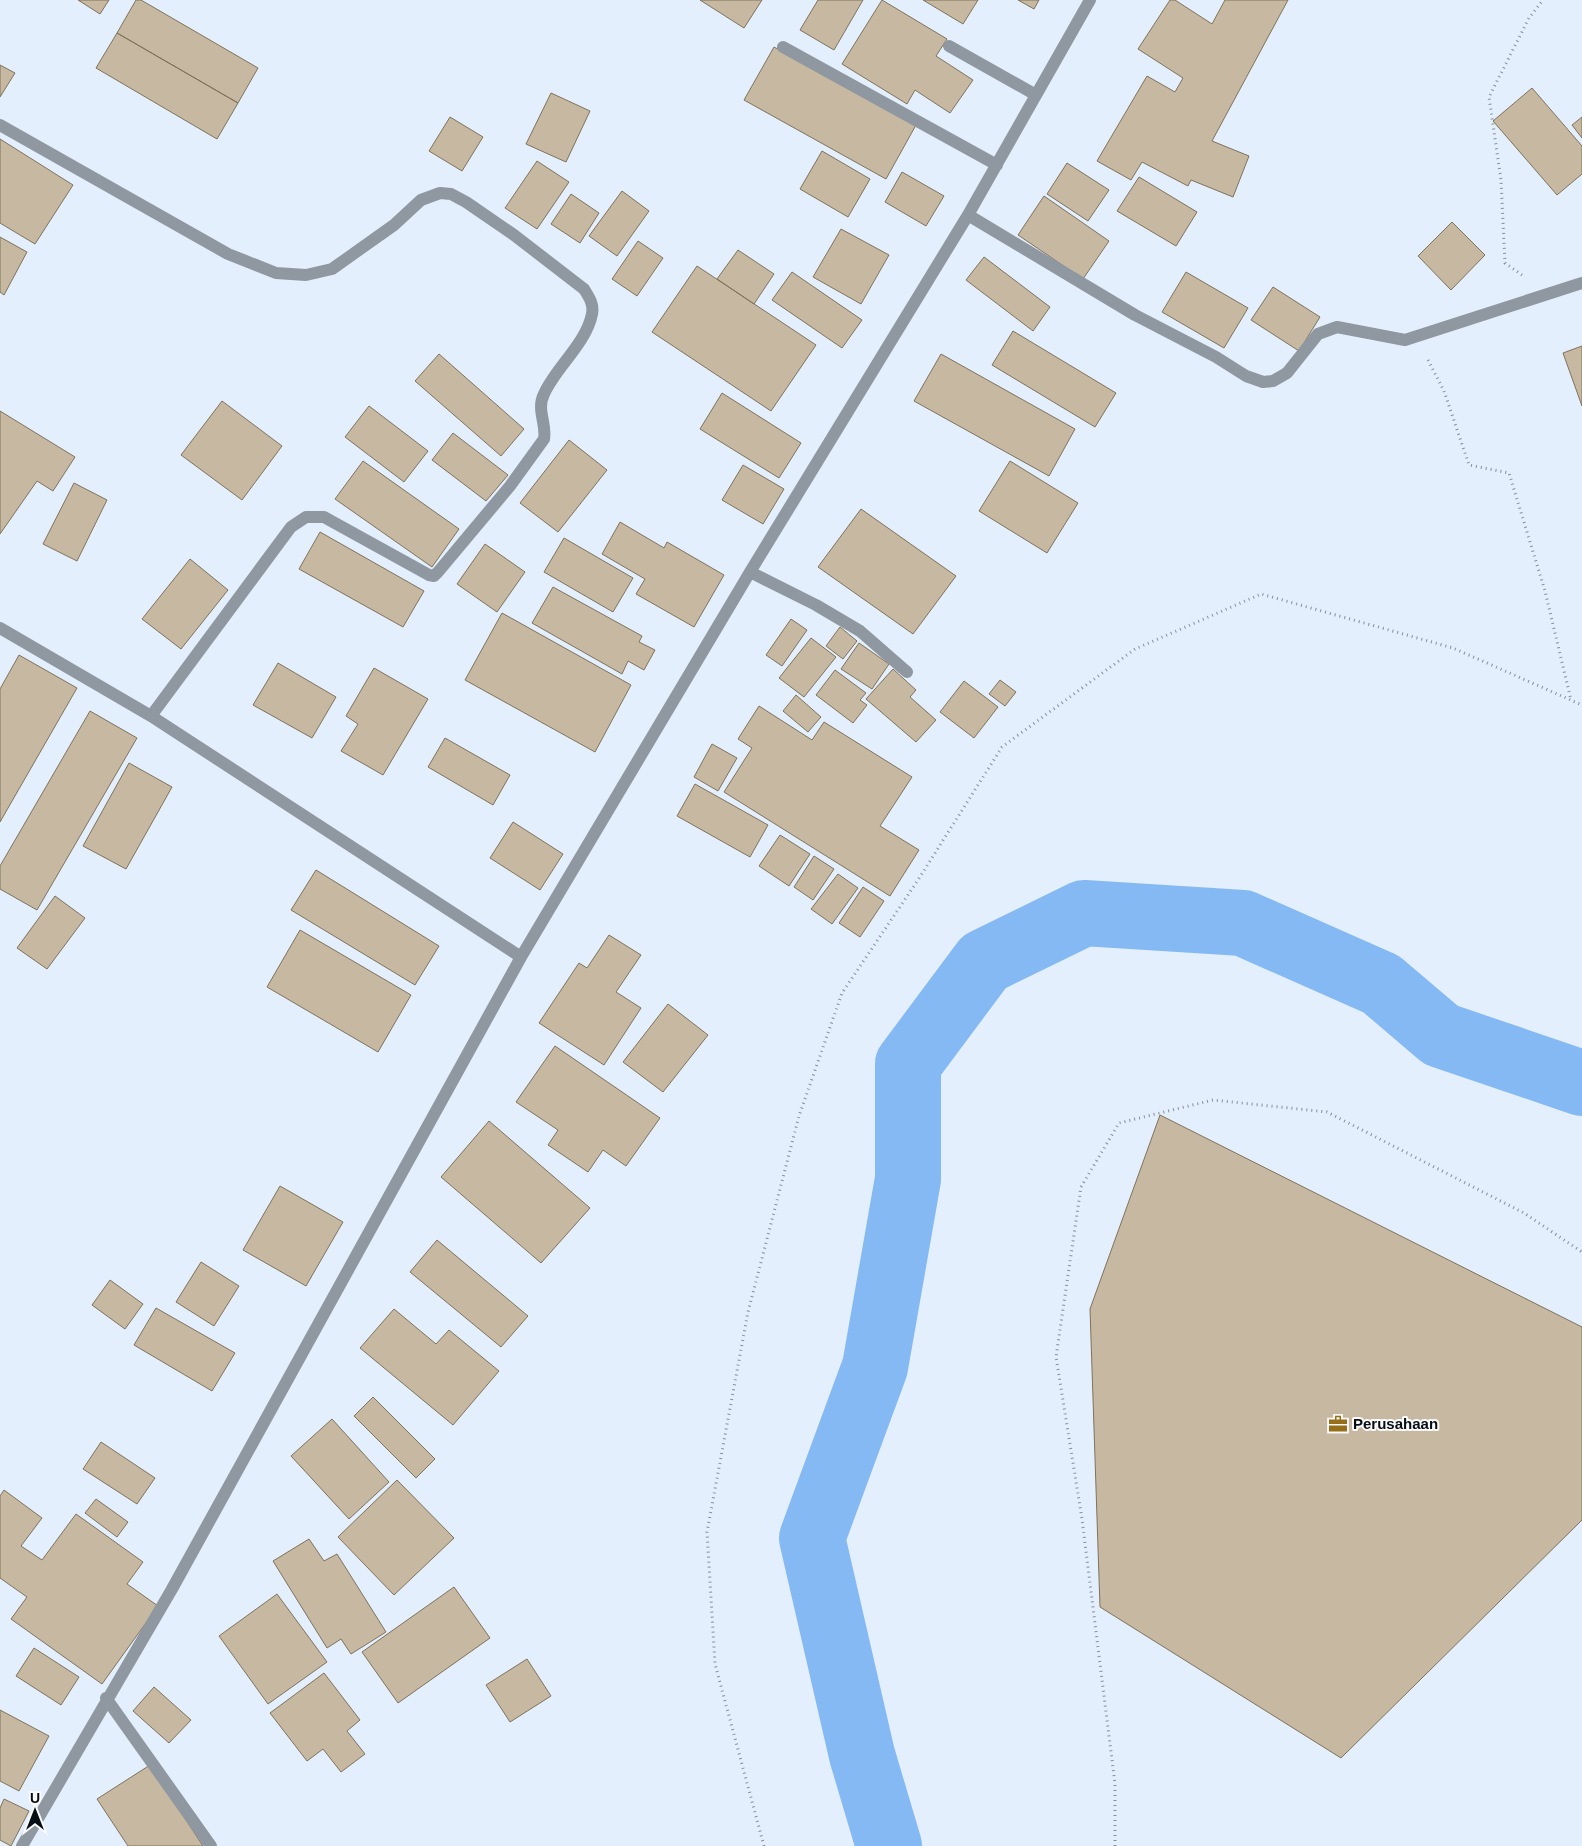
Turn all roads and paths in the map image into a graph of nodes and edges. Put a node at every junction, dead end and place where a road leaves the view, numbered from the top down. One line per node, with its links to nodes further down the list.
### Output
1 (1090, 0): 5 (street)
2 (1543, 0): 10 (path)
3 (949, 46): 5 (street)
4 (782, 47): 7 (street)
5 (1036, 95): 7 (street)
6 (0, 125): 17 (street)
7 (997, 165): 8 (street)
8 (968, 215): 11 (street); 12 (street)
9 (1582, 283): 10 (street)
10 (1546, 294): 11 (street)
11 (1417, 338): 15 (path)
12 (750, 572): 14 (street); 18 (street)
13 (0, 628): 17 (street)
14 (907, 672)
15 (1571, 700): 16 (path); 23 (path)
16 (1582, 705)
17 (151, 716): 18 (street)
18 (521, 957): 20 (street)
19 (1582, 1252): 24 (path)
20 (106, 1698): 21 (street); 22 (street)
21 (22, 1846)
22 (211, 1846)
23 (764, 1846)
24 (1114, 1846)

